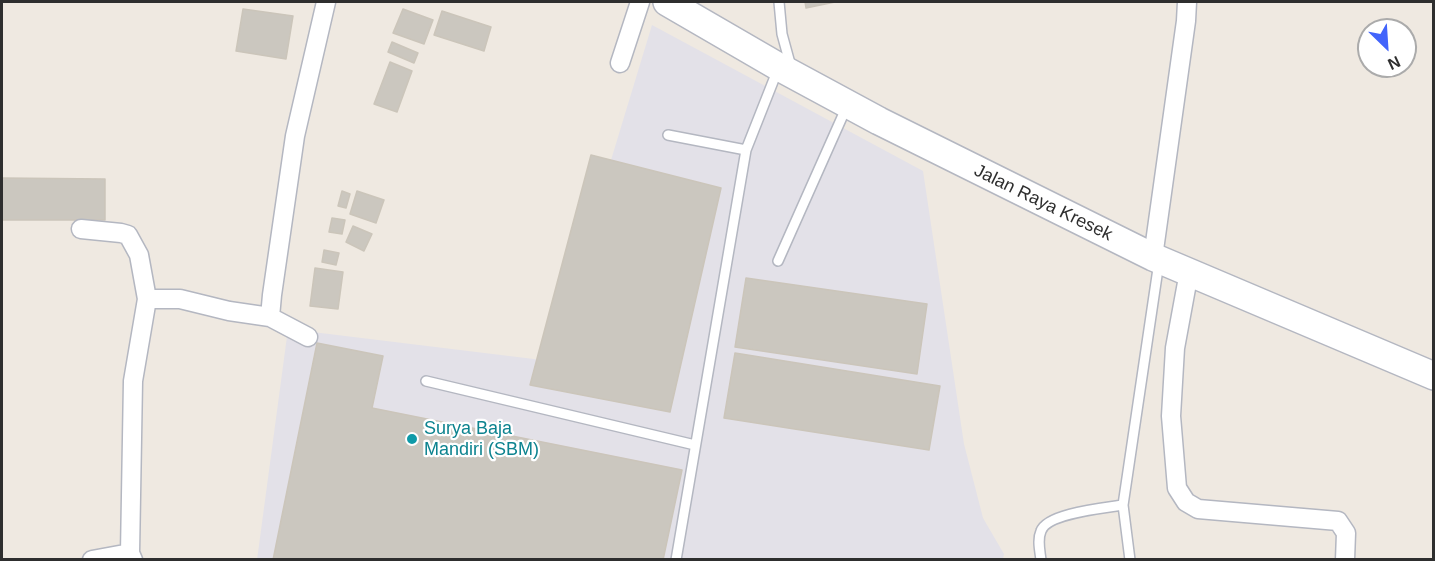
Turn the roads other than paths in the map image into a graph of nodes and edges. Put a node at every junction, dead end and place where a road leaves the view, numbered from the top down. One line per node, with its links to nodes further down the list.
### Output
1 (326, 2): 16 (street)
2 (639, 2): 6 (street)
3 (667, 2): 7 (main road, Jalan Raya Kresek)
4 (779, 2): 7 (lane)
5 (1187, 2): 12 (street)
6 (620, 63)
7 (786, 71): 8 (main road, Jalan Raya Kresek); 10 (lane)
8 (848, 104): 12 (main road, Jalan Raya Kresek); 13 (lane)
9 (668, 135): 10 (lane)
10 (746, 150): 20 (lane)
11 (81, 229): 15 (street)
12 (1156, 259): 14 (main road, Jalan Raya Kresek); 21 (lane)
13 (778, 261)
14 (1189, 272): 18 (main road, Jalan Raya Kresek); 27 (street)
15 (147, 299): 16 (street); 22 (street)
16 (270, 317): 17 (street)
17 (308, 337)
18 (1434, 376)
19 (426, 381): 20 (lane)
20 (695, 445): 24 (lane)
21 (1123, 506): 25 (lane); 26 (lane)
22 (132, 556): 23 (street)
23 (92, 560)
24 (676, 560)
25 (1041, 560)
26 (1130, 560)
27 (1345, 560)

